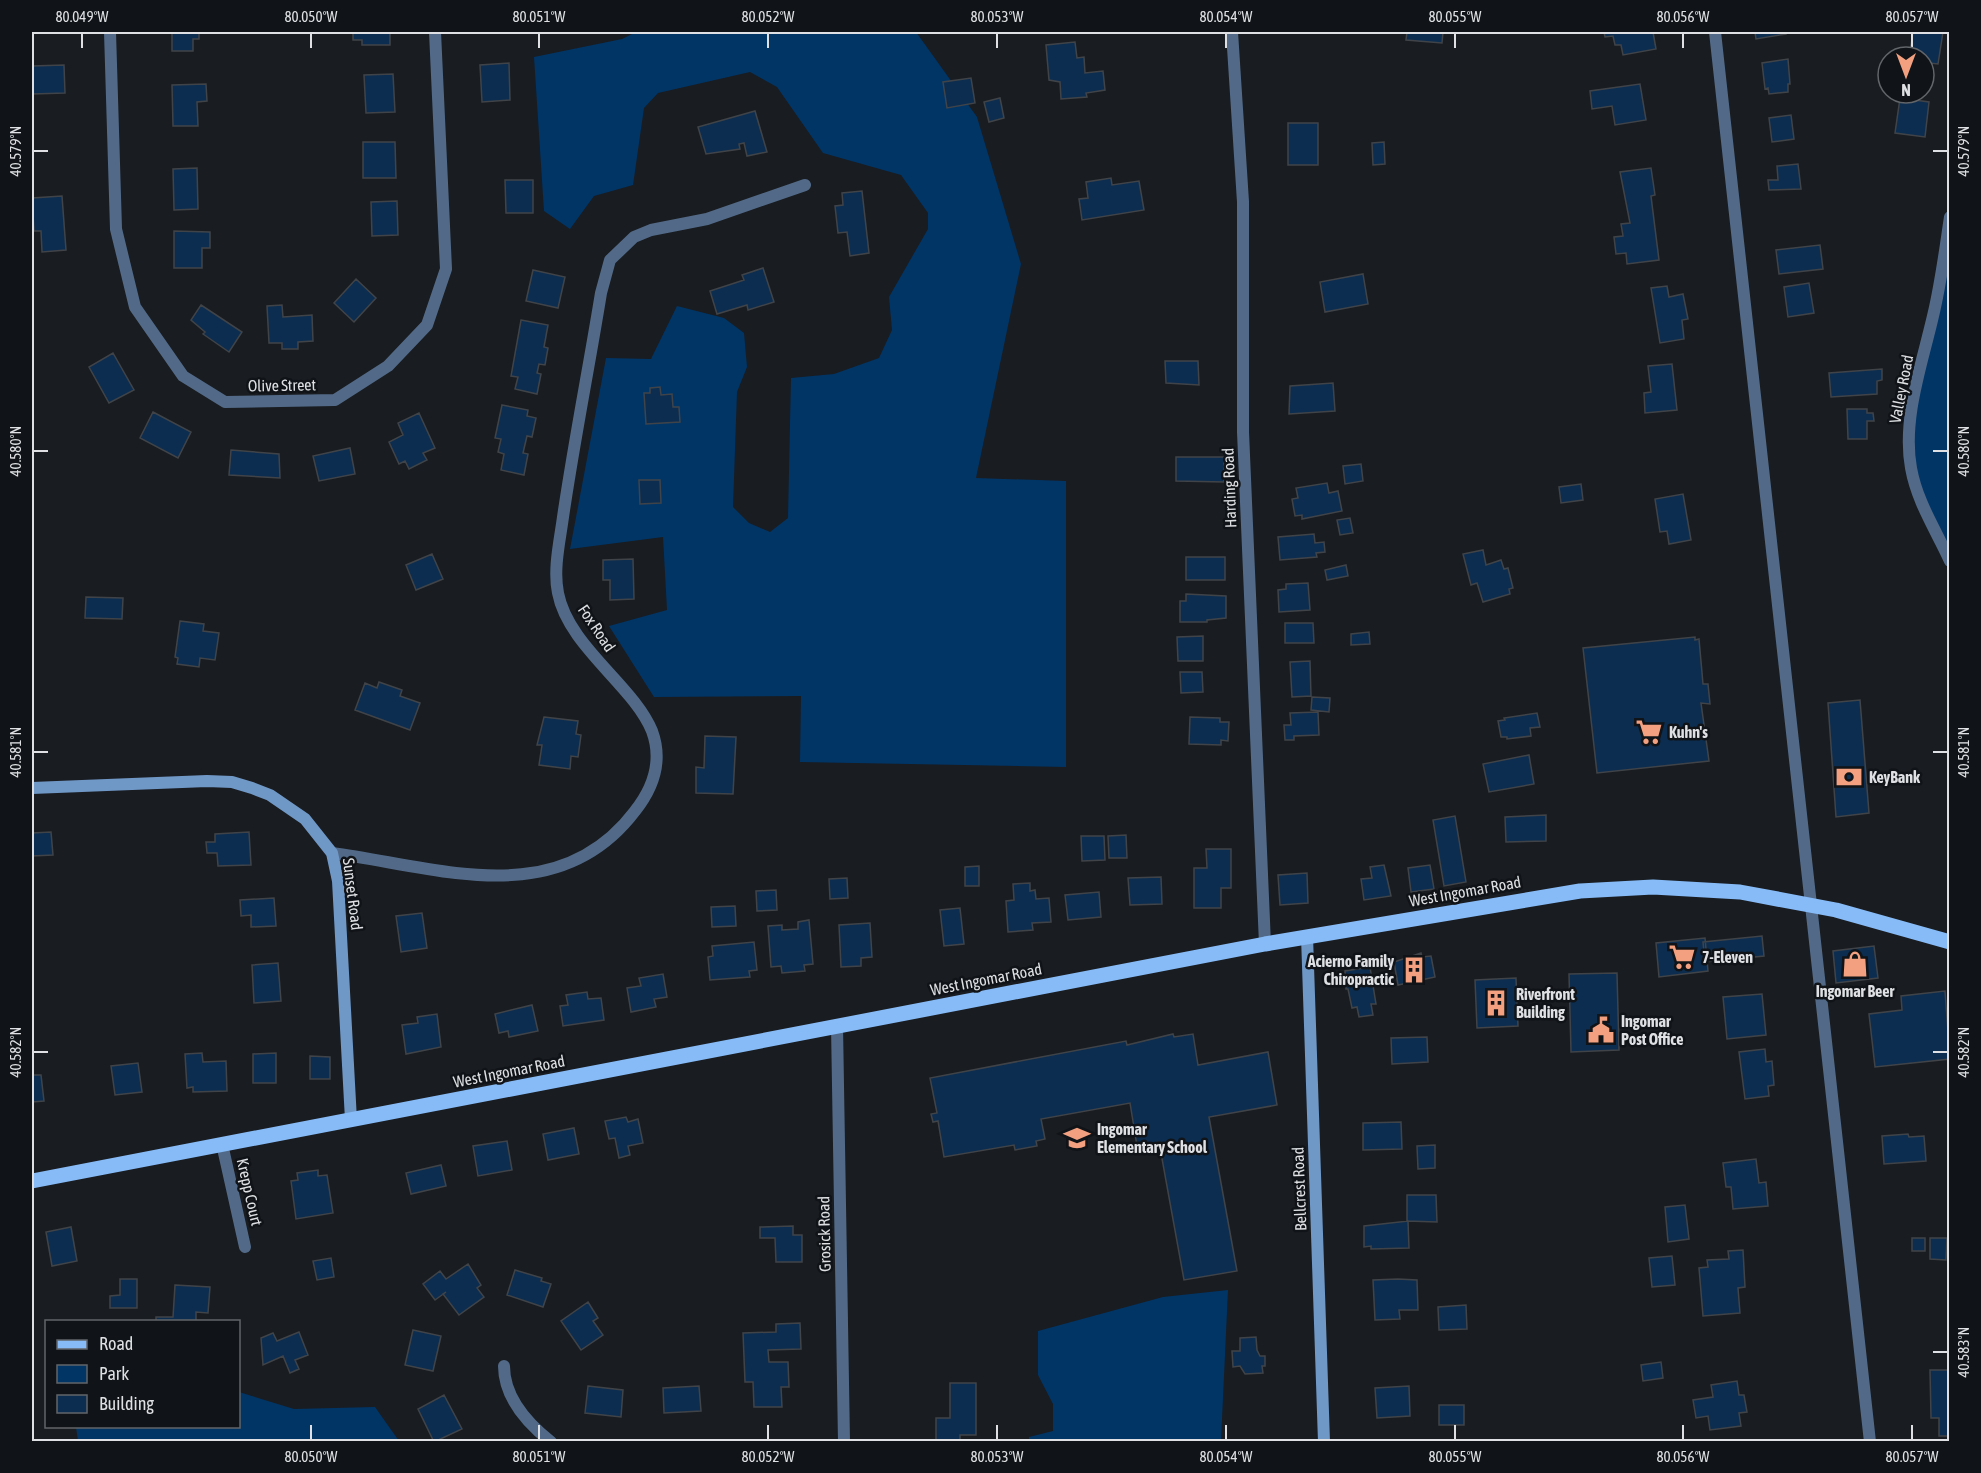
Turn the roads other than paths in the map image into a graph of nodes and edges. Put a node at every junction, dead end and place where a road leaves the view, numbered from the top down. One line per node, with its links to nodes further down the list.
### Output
1 (110, 32): 2 (street, Olive Street)
2 (435, 32)
3 (1232, 32): 13 (street, Harding Road)
4 (1715, 32): 10 (street)
5 (805, 185): 9 (street, Fox Road)
6 (1950, 217): 7 (street, Valley Road)
7 (1950, 561)
8 (32, 788): 9 (street, Sunset Road)
9 (332, 853): 15 (street, Sunset Road)
10 (1809, 904): 11 (main road, West Ingomar Road); 12 (main road, West Ingomar Road); 23 (street)
11 (1307, 936): 13 (main road, West Ingomar Road); 22 (street, Bellcrest Road)
12 (1950, 942)
13 (1265, 944): 14 (main road, West Ingomar Road)
14 (837, 1026): 15 (main road, West Ingomar Road); 21 (street, Grosick Road)
15 (351, 1120): 16 (main road, West Ingomar Road)
16 (222, 1144): 17 (main road, West Ingomar Road); 18 (street, Krepp Court)
17 (32, 1181)
18 (245, 1247)
19 (504, 1366): 20 (street)
20 (551, 1442)
21 (844, 1442)
22 (1324, 1442)
23 (1870, 1442)

